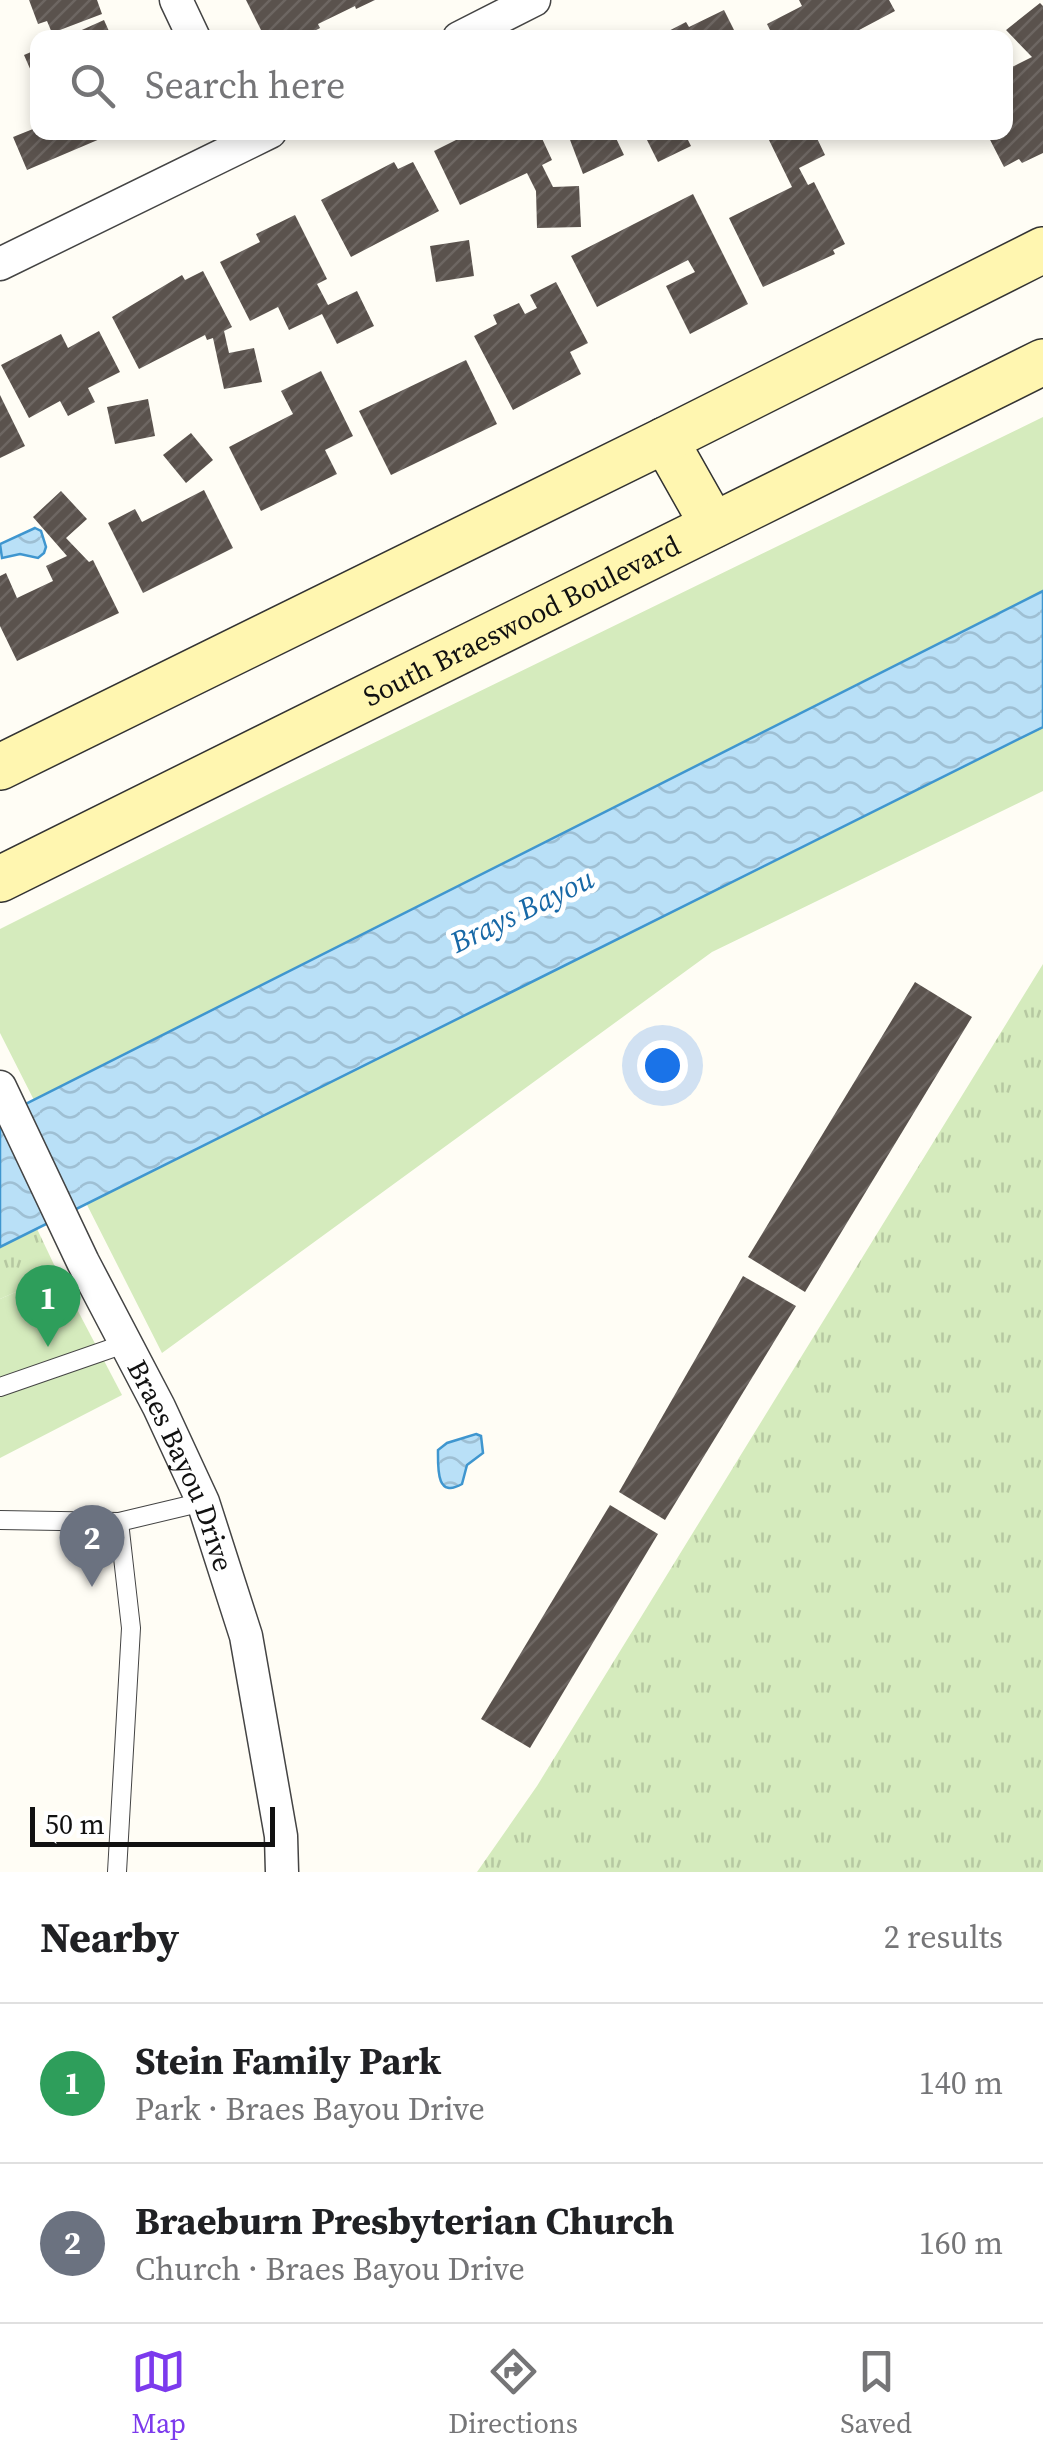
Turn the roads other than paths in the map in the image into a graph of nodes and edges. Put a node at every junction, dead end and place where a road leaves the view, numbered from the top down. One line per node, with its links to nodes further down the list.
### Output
1 (176, 0): 3 (street)
2 (534, 0): 4 (street)
3 (190, 30)
4 (475, 30)
5 (244, 140): 7 (street)
6 (1043, 250): 9 (main road)
7 (0, 264)
8 (1043, 362): 10 (main road, South Braeswood Boulevard)
9 (666, 440): 10 (main road); 11 (main road)
10 (713, 525): 14 (main road, South Braeswood Boulevard)
11 (108, 714): 12 (main road); 13 (main road)
12 (0, 767)
13 (0, 800)
14 (0, 879)
15 (0, 1086): 16 (street, Braes Bayou Drive)
16 (127, 1343): 17 (lane); 18 (street, Braes Bayou Drive)
17 (0, 1386)
18 (203, 1502): 20 (lane); 22 (street, Braes Bayou Drive)
19 (0, 1520): 20 (lane)
20 (120, 1522): 21 (lane)
21 (118, 1872)
22 (282, 1872)

